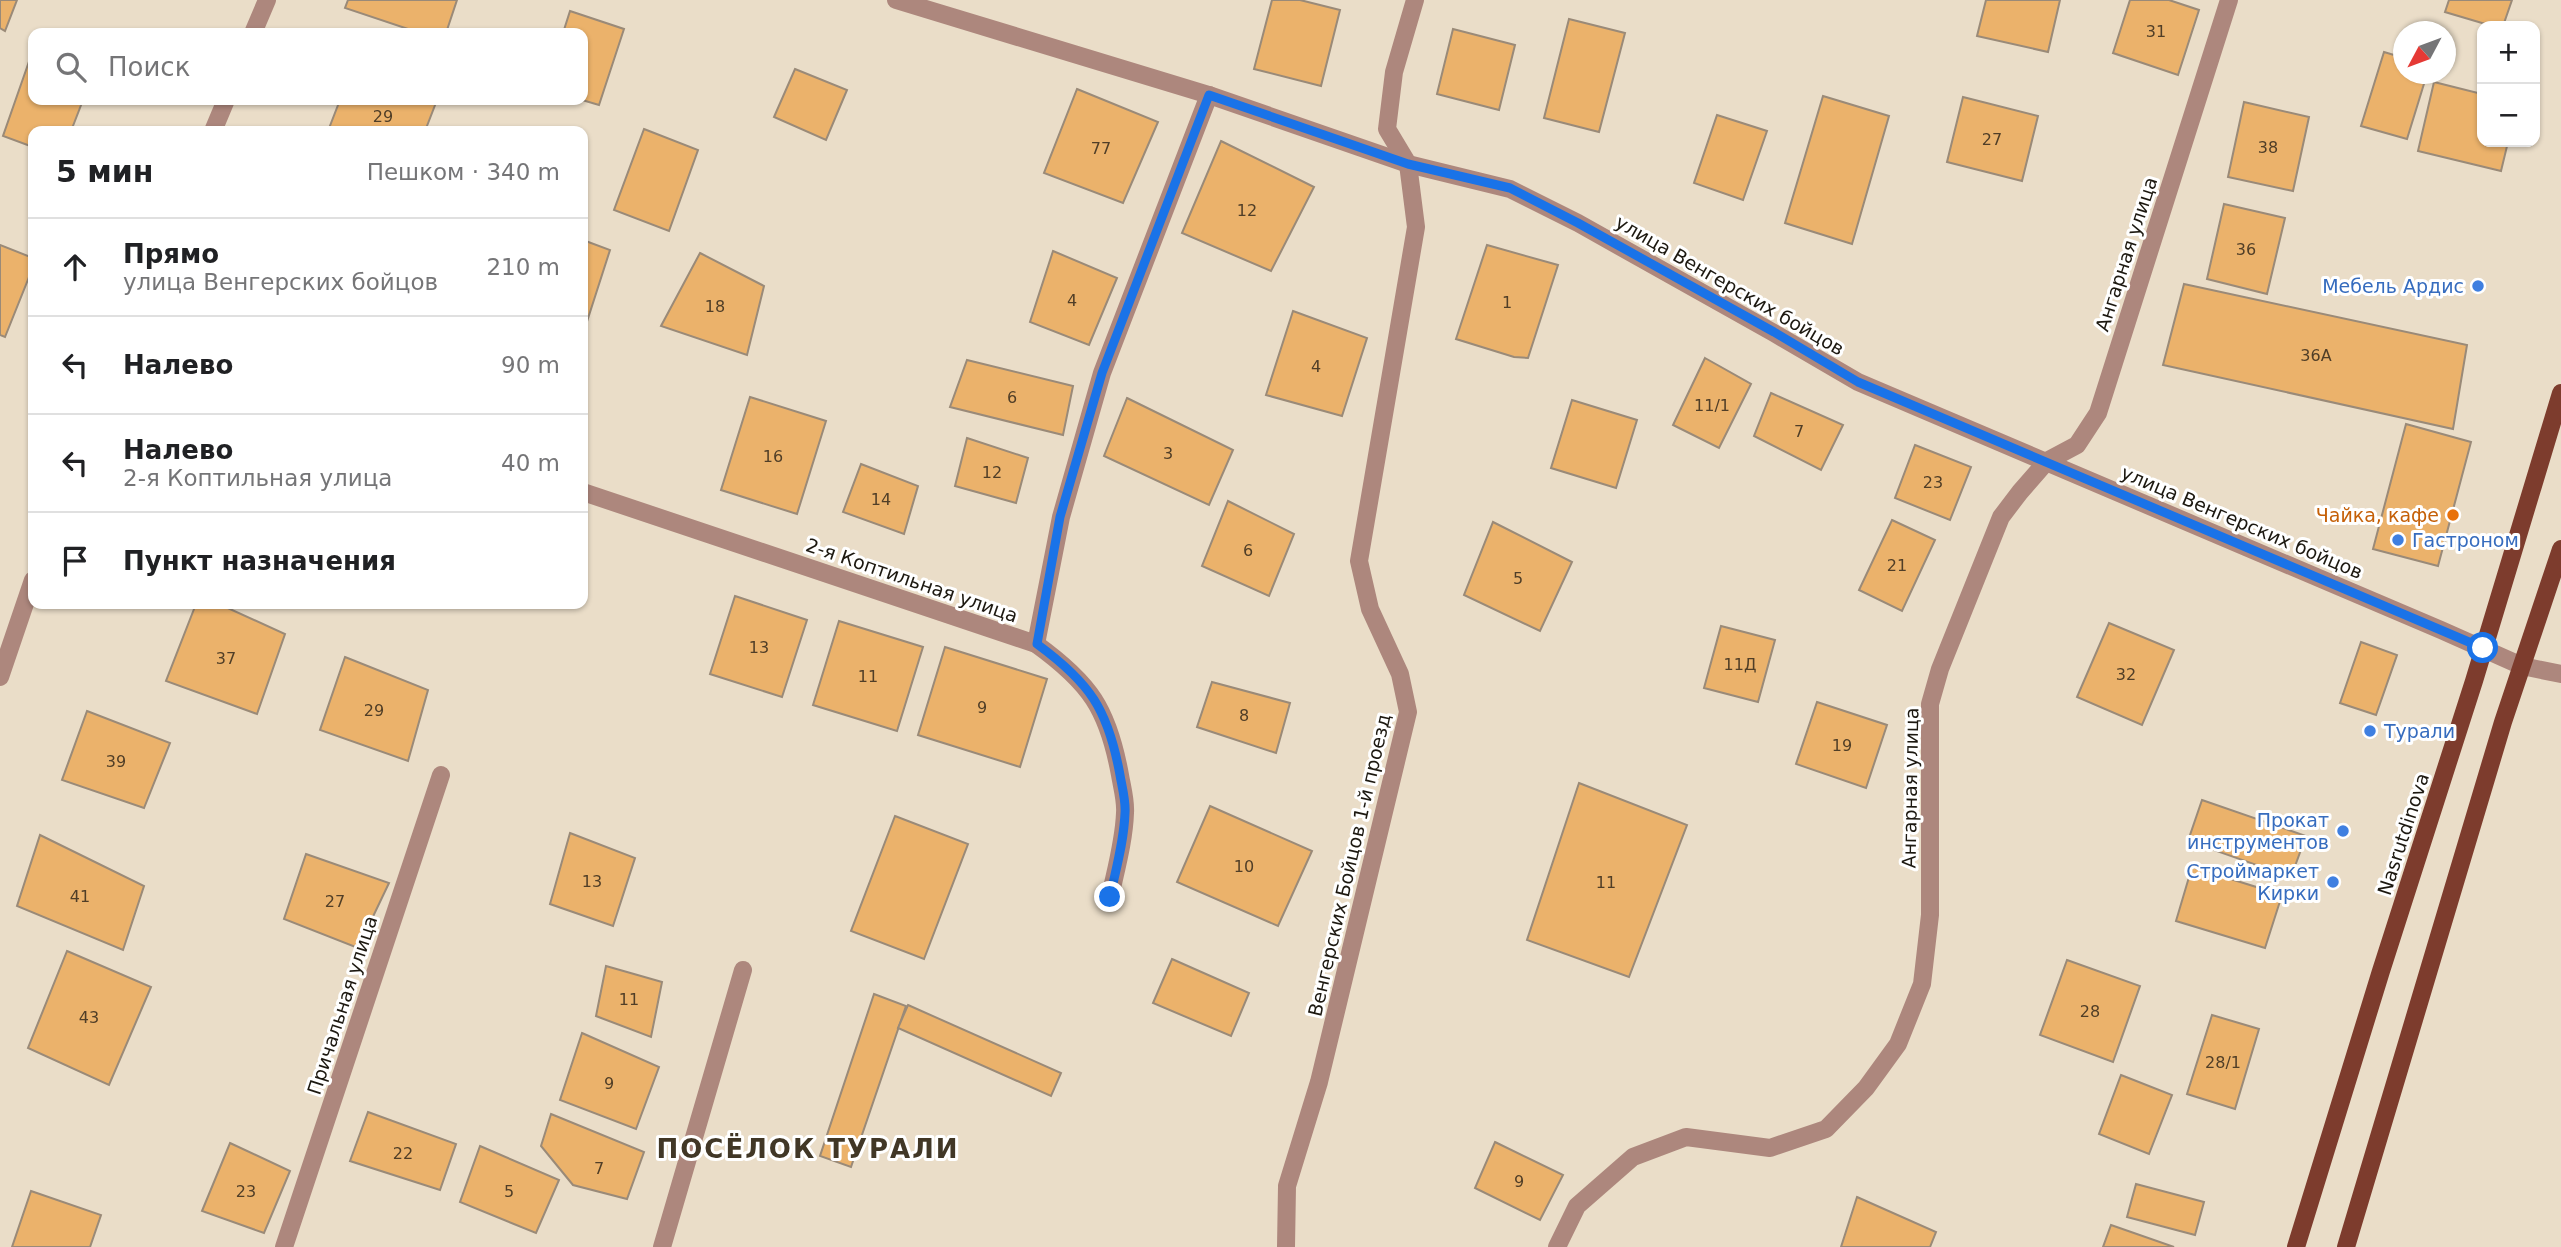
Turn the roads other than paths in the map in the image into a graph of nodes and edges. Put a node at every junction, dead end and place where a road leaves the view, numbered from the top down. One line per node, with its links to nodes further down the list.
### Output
1 (267, 0): 5 (street)
2 (896, 0): 6 (street, улица Венгерских бойцов)
3 (1415, 0): 9 (street)
4 (2229, 0): 11 (street, Ангарная улица)
5 (255, 28)
6 (1209, 95): 9 (street, улица Венгерских бойцов); 15 (street)
7 (224, 105): 8 (street)
8 (215, 126)
9 (1408, 164): 11 (street, улица Венгерских бойцов); 26 (street, Венгерских Бойцов 1-й проезд)
10 (2561, 393): 16 (main road, Nasrutdinova)
11 (2047, 461): 16 (street, улица Венгерских бойцов); 27 (street, Ангарная улица)
12 (588, 494): 15 (street, 2-я Коптильная улица)
13 (2561, 549): 17 (main road)
14 (28, 595): 19 (street)
15 (1037, 644): 21 (street, 2-я Коптильная улица)
16 (2483, 648): 17 (street, улица Венгерских бойцов); 23 (main road, Nasrutdinova)
17 (2522, 666): 18 (street, улица Венгерских бойцов); 28 (main road)
18 (2561, 674)
19 (0, 677)
20 (441, 775): 24 (street, Причальная улица)
21 (1110, 897)
22 (743, 970): 25 (street)
23 (2301, 1246)
24 (284, 1247)
25 (662, 1247)
26 (1286, 1247)
27 (1557, 1247)
28 (2346, 1247)

